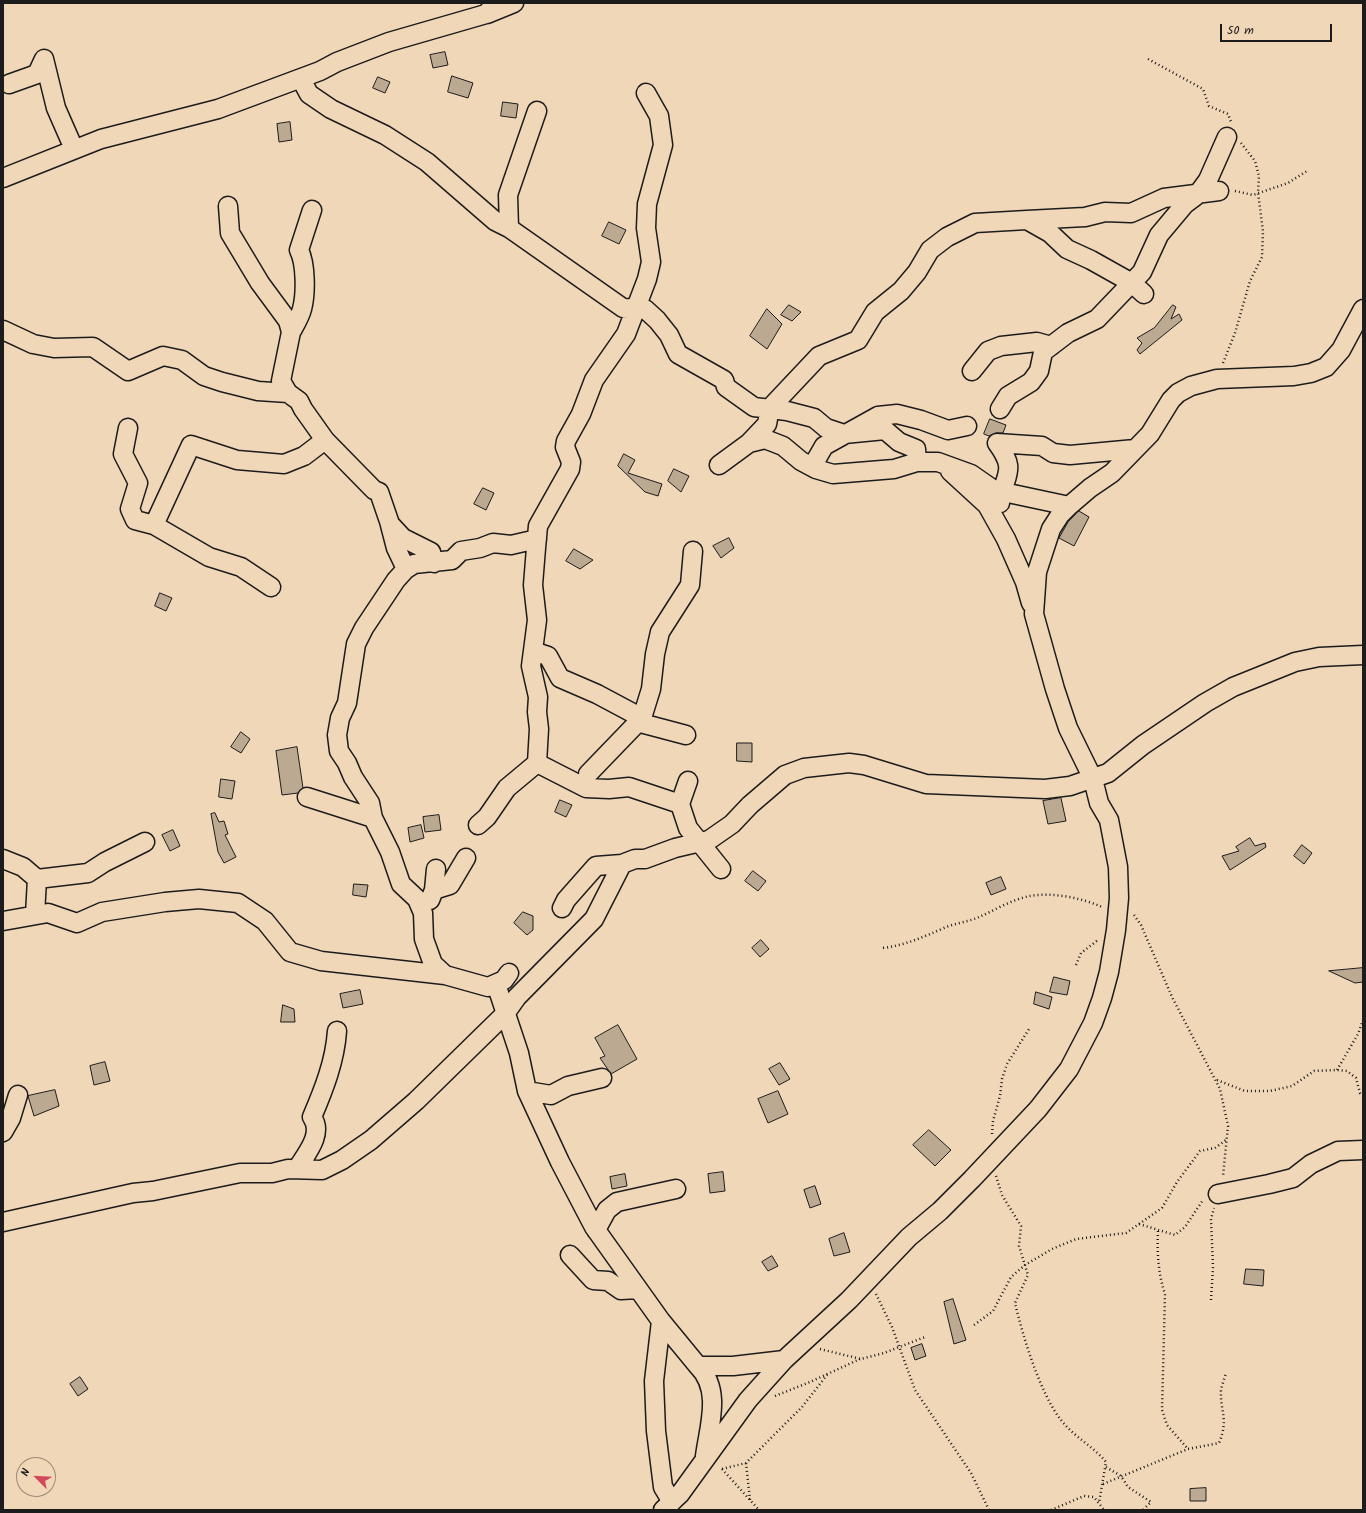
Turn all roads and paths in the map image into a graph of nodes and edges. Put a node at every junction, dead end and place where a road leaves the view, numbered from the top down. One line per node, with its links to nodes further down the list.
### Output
1 (514, 3): 2 (street)
2 (491, 9): 4 (street)
3 (1148, 60): 8 (path)
4 (301, 79): 9 (street); 18 (street)
5 (9, 84): 9 (street)
6 (646, 93): 20 (street)
7 (537, 111): 18 (street)
8 (1227, 137): 13 (path); 14 (street)
9 (74, 149): 11 (street)
10 (1307, 171): 13 (path)
11 (4, 174)
12 (1219, 191): 13 (path); 14 (street)
13 (1258, 193): 26 (path)
14 (1197, 195): 17 (street); 19 (street)
15 (228, 206): 23 (street)
16 (312, 210): 23 (street)
17 (1027, 220): 19 (street); 28 (street)
18 (509, 228): 20 (street)
19 (1138, 289): 24 (street)
20 (635, 309): 28 (street); 45 (street)
21 (1363, 309): 26 (street)
22 (3, 330): 27 (street)
23 (291, 332): 27 (street)
24 (1051, 346): 25 (street); 29 (street)
25 (972, 371)
26 (1217, 379): 35 (street)
27 (288, 393): 33 (street)
28 (770, 408): 32 (street); 34 (street)
29 (1000, 408)
30 (967, 426): 32 (street)
31 (128, 428): 44 (street)
32 (844, 434): 36 (street); 39 (street)
33 (325, 440): 42 (street); 44 (street)
34 (749, 443): 38 (street); 39 (street)
35 (1135, 449): 40 (street); 41 (street)
36 (917, 462): 37 (street); 39 (street)
37 (938, 462): 40 (street); 43 (street)
38 (719, 464)
39 (812, 467)
40 (1002, 492): 41 (street); 43 (street)
41 (1069, 506): 50 (street)
42 (390, 524): 47 (street); 48 (street)
43 (997, 524): 50 (street)
44 (154, 526): 49 (street)
45 (537, 539): 47 (street); 51 (street)
46 (693, 551): 53 (street)
47 (434, 563): 48 (street)
48 (406, 569): 61 (street)
49 (271, 586)
50 (1034, 614): 57 (street)
51 (533, 651): 53 (street); 55 (street)
52 (1363, 655): 57 (street)
53 (640, 720): 54 (street); 56 (street)
54 (686, 735)
55 (537, 763): 60 (street); 62 (street)
56 (588, 774)
57 (1093, 779): 64 (street); 75 (street)
58 (688, 781): 60 (street)
59 (307, 797): 61 (street)
60 (680, 804): 64 (street)
61 (373, 818): 73 (street)
62 (478, 825)
63 (145, 842): 70 (street)
64 (698, 842): 68 (street); 69 (street)
65 (466, 858): 71 (street)
66 (3, 859): 70 (street)
67 (436, 869): 71 (street)
68 (721, 869)
69 (619, 870): 72 (street); 80 (street)
70 (37, 879): 74 (street)
71 (434, 890): 73 (street)
72 (562, 908)
73 (423, 914): 79 (street)
74 (35, 915): 76 (street); 79 (street)
75 (1122, 919): 77 (path); 78 (path); 86 (path); 93 (street)
76 (3, 921)
77 (883, 948)
78 (1076, 966)
79 (445, 975): 80 (street)
80 (505, 1014): 87 (street); 94 (street)
81 (1363, 1020): 84 (path)
82 (1029, 1029): 93 (path)
83 (337, 1031): 94 (street)
84 (1337, 1070): 86 (path); 88 (path)
85 (602, 1078): 87 (street)
86 (1216, 1080): 91 (path)
87 (527, 1091): 99 (street)
88 (1363, 1096)
89 (3, 1106): 90 (street)
90 (3, 1132)
91 (1226, 1140): 96 (path); 98 (path)
92 (1363, 1150): 96 (street)
93 (990, 1160): 102 (path); 103 (street)
94 (297, 1170): 97 (street)
95 (676, 1189): 99 (street)
96 (1217, 1196): 100 (path); 105 (path)
97 (3, 1222)
98 (1139, 1224): 100 (path); 102 (path)
99 (596, 1230): 104 (street)
100 (1158, 1231): 116 (path)
101 (570, 1255): 104 (street)
102 (1025, 1265): 107 (path); 119 (path)
103 (870, 1278): 109 (path); 110 (street)
104 (638, 1290): 106 (street)
105 (1211, 1300)
106 (661, 1321): 112 (street); 125 (street)
107 (974, 1325)
108 (925, 1337): 109 (path)
109 (900, 1347): 111 (path); 127 (path)
110 (790, 1355): 111 (path); 112 (street); 115 (street)
111 (861, 1359): 114 (path)
112 (698, 1366): 117 (street)
113 (1226, 1372): 116 (path)
114 (827, 1375): 115 (path); 118 (path)
115 (748, 1400): 117 (street)
116 (1188, 1449): 121 (path)
117 (707, 1455): 120 (path); 125 (street)
118 (746, 1463): 120 (path); 123 (path)
119 (1106, 1468): 121 (path); 122 (path)
120 (722, 1469): 123 (path)
121 (1121, 1476): 122 (path); 130 (path)
122 (1102, 1484): 124 (path)
123 (750, 1500): 126 (path)
124 (1099, 1503): 128 (path); 129 (path)
125 (667, 1506)
126 (759, 1510)
127 (989, 1510)
128 (1051, 1510)
129 (1104, 1510)
130 (1144, 1510)

